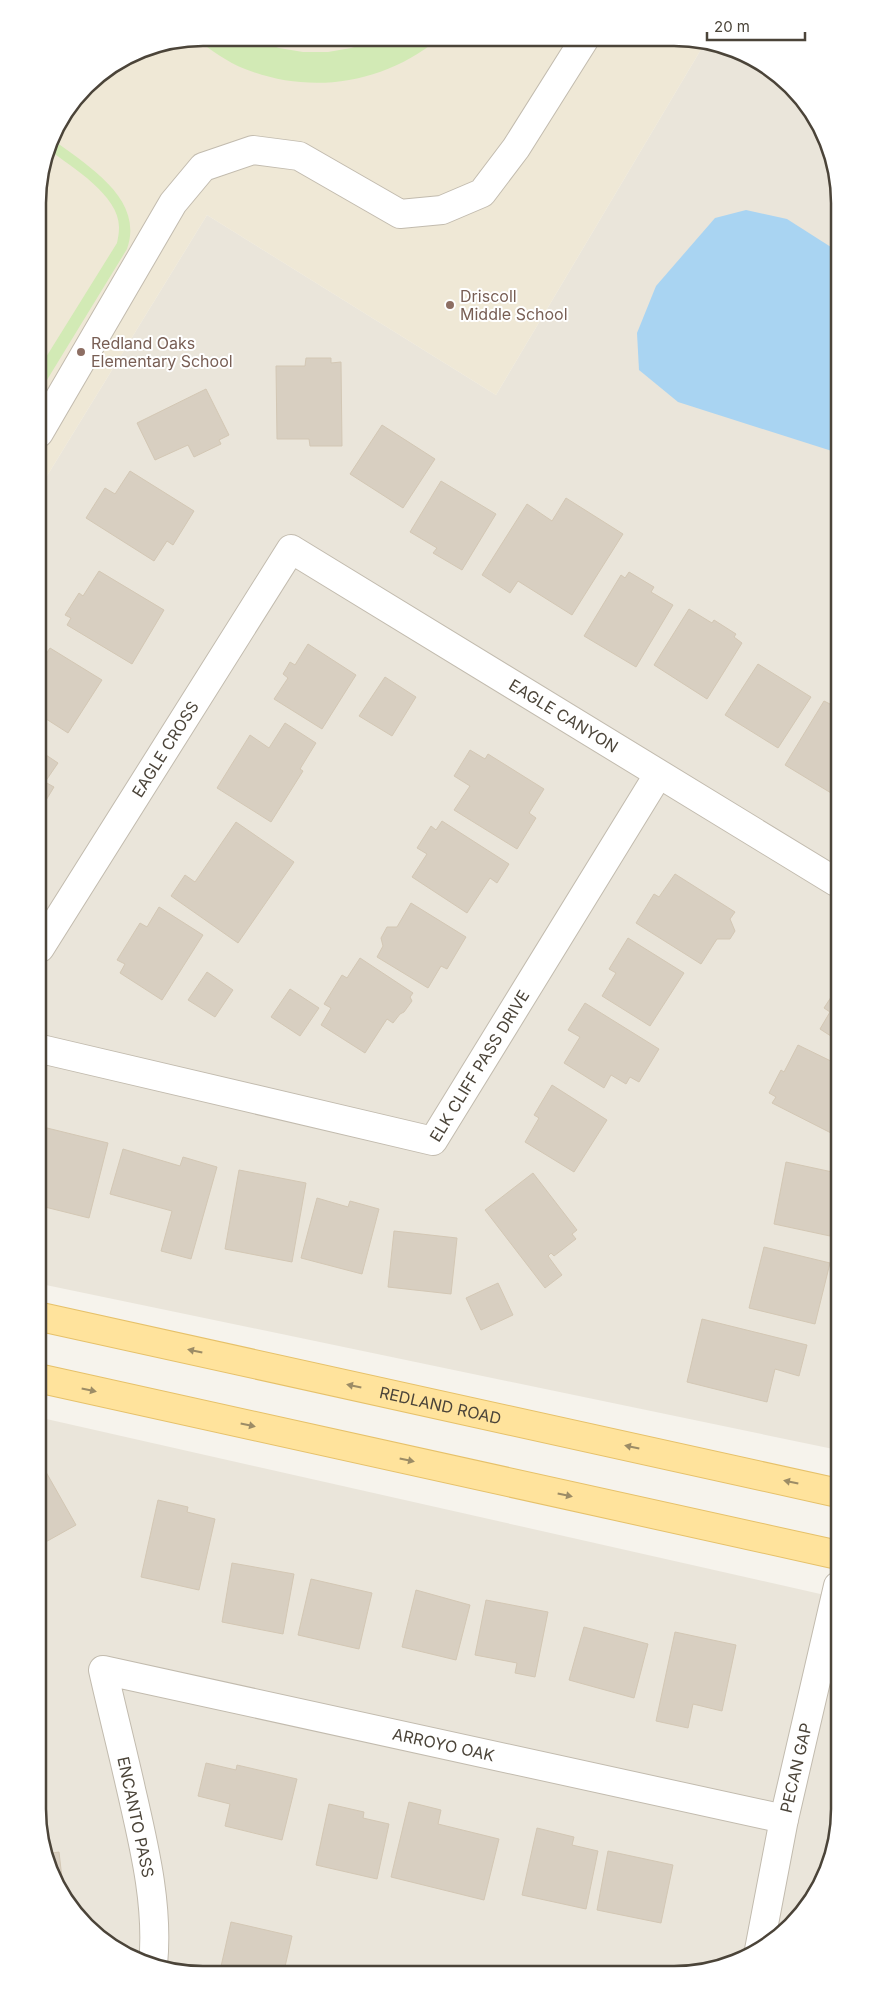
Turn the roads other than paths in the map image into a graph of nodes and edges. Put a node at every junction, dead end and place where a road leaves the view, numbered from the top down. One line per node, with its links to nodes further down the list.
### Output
1 (580, 46): 2 (street)
2 (47, 419)
3 (290, 550): 4 (street, EAGLE CANYON); 6 (street, EAGLE CROSS)
4 (658, 775): 5 (street, EAGLE CANYON); 7 (street, ELK CLIFF PASS DRIVE)
5 (831, 879)
6 (47, 938)
7 (46, 1050)
8 (46, 1318): 10 (main road, REDLAND ROAD, one-way to 8)
9 (46, 1380): 11 (main road, one-way to 11)
10 (830, 1491)
11 (830, 1553)
12 (830, 1620): 14 (street, PECAN GAP)
13 (103, 1670): 14 (street, ARROYO OAK); 16 (street, ENCANTO PASS)
14 (784, 1819): 15 (street, PECAN GAP)
15 (761, 1939)
16 (154, 1957)

